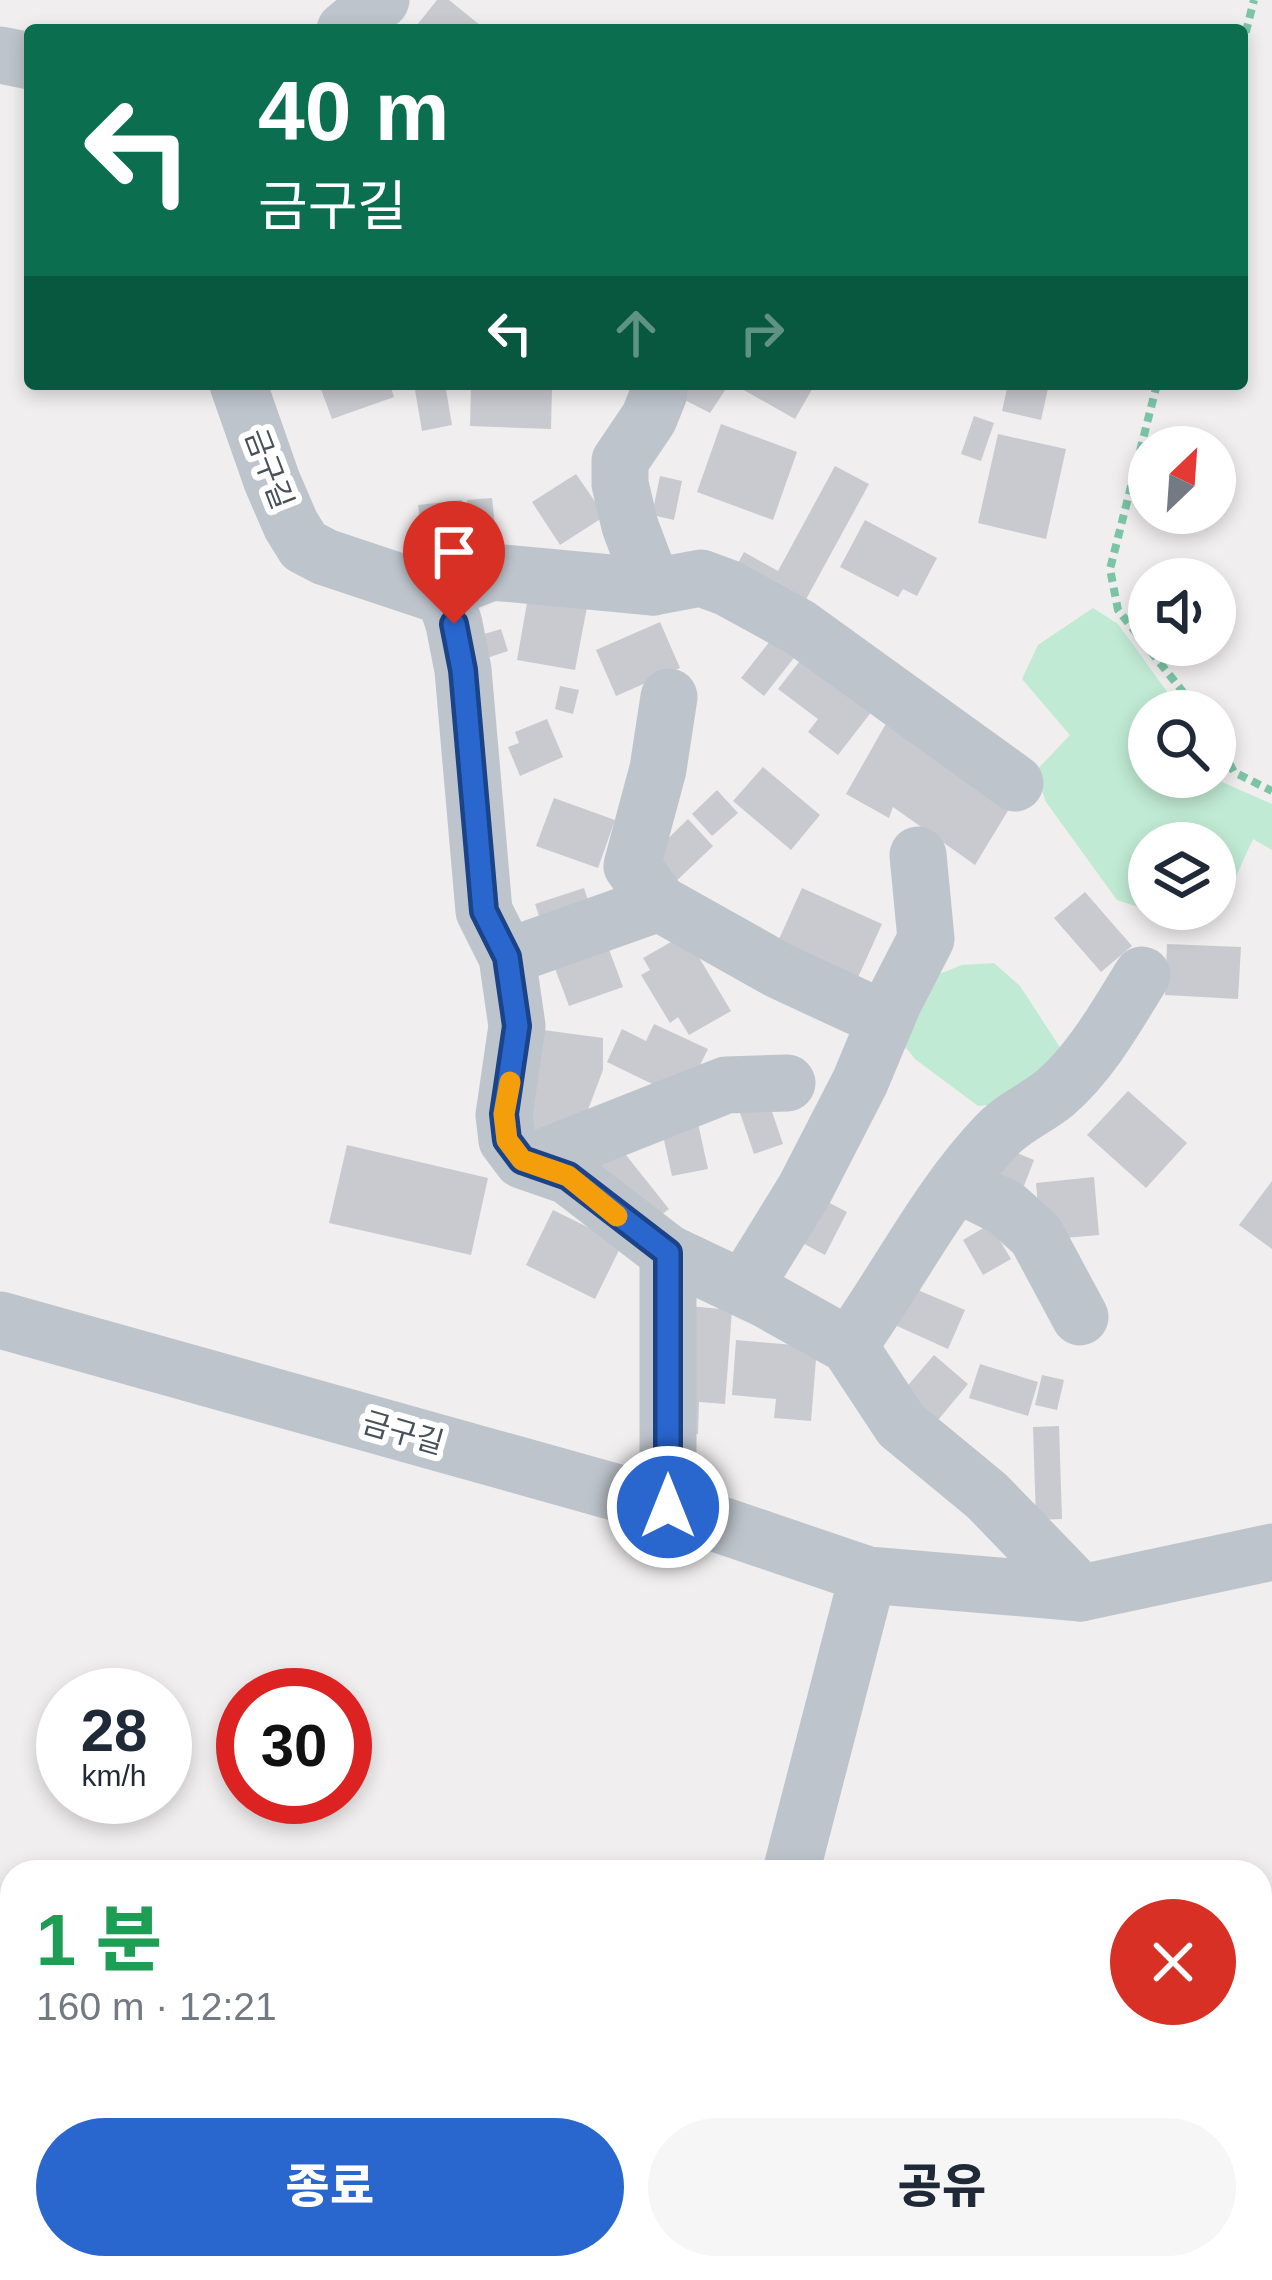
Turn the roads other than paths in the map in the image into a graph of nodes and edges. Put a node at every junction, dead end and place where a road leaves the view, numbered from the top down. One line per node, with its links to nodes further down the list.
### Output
1 (382, 0): 2 (street)
2 (352, 24)
3 (240, 390): 6 (street, 금구길)
4 (659, 393): 5 (street)
5 (653, 587): 6 (street); 8 (street)
6 (445, 597): 11 (street)
7 (669, 697): 10 (street)
8 (1016, 783)
9 (918, 856): 13 (street)
10 (659, 903): 11 (street); 13 (street)
11 (507, 957): 15 (street)
12 (1142, 975): 16 (street)
13 (886, 1020): 18 (street)
14 (787, 1083): 15 (street)
15 (531, 1162): 17 (street)
16 (957, 1184): 19 (street); 21 (street)
17 (668, 1253): 18 (street); 22 (street)
18 (744, 1288): 21 (street)
19 (1080, 1317)
20 (0, 1320): 22 (street, 금구길)
21 (849, 1346): 25 (street)
22 (668, 1507): 24 (street, 금구길)
23 (1272, 1552): 25 (street, 금구길)
24 (868, 1575): 25 (street, 금구길); 26 (street)
25 (1081, 1593)
26 (793, 1860)

